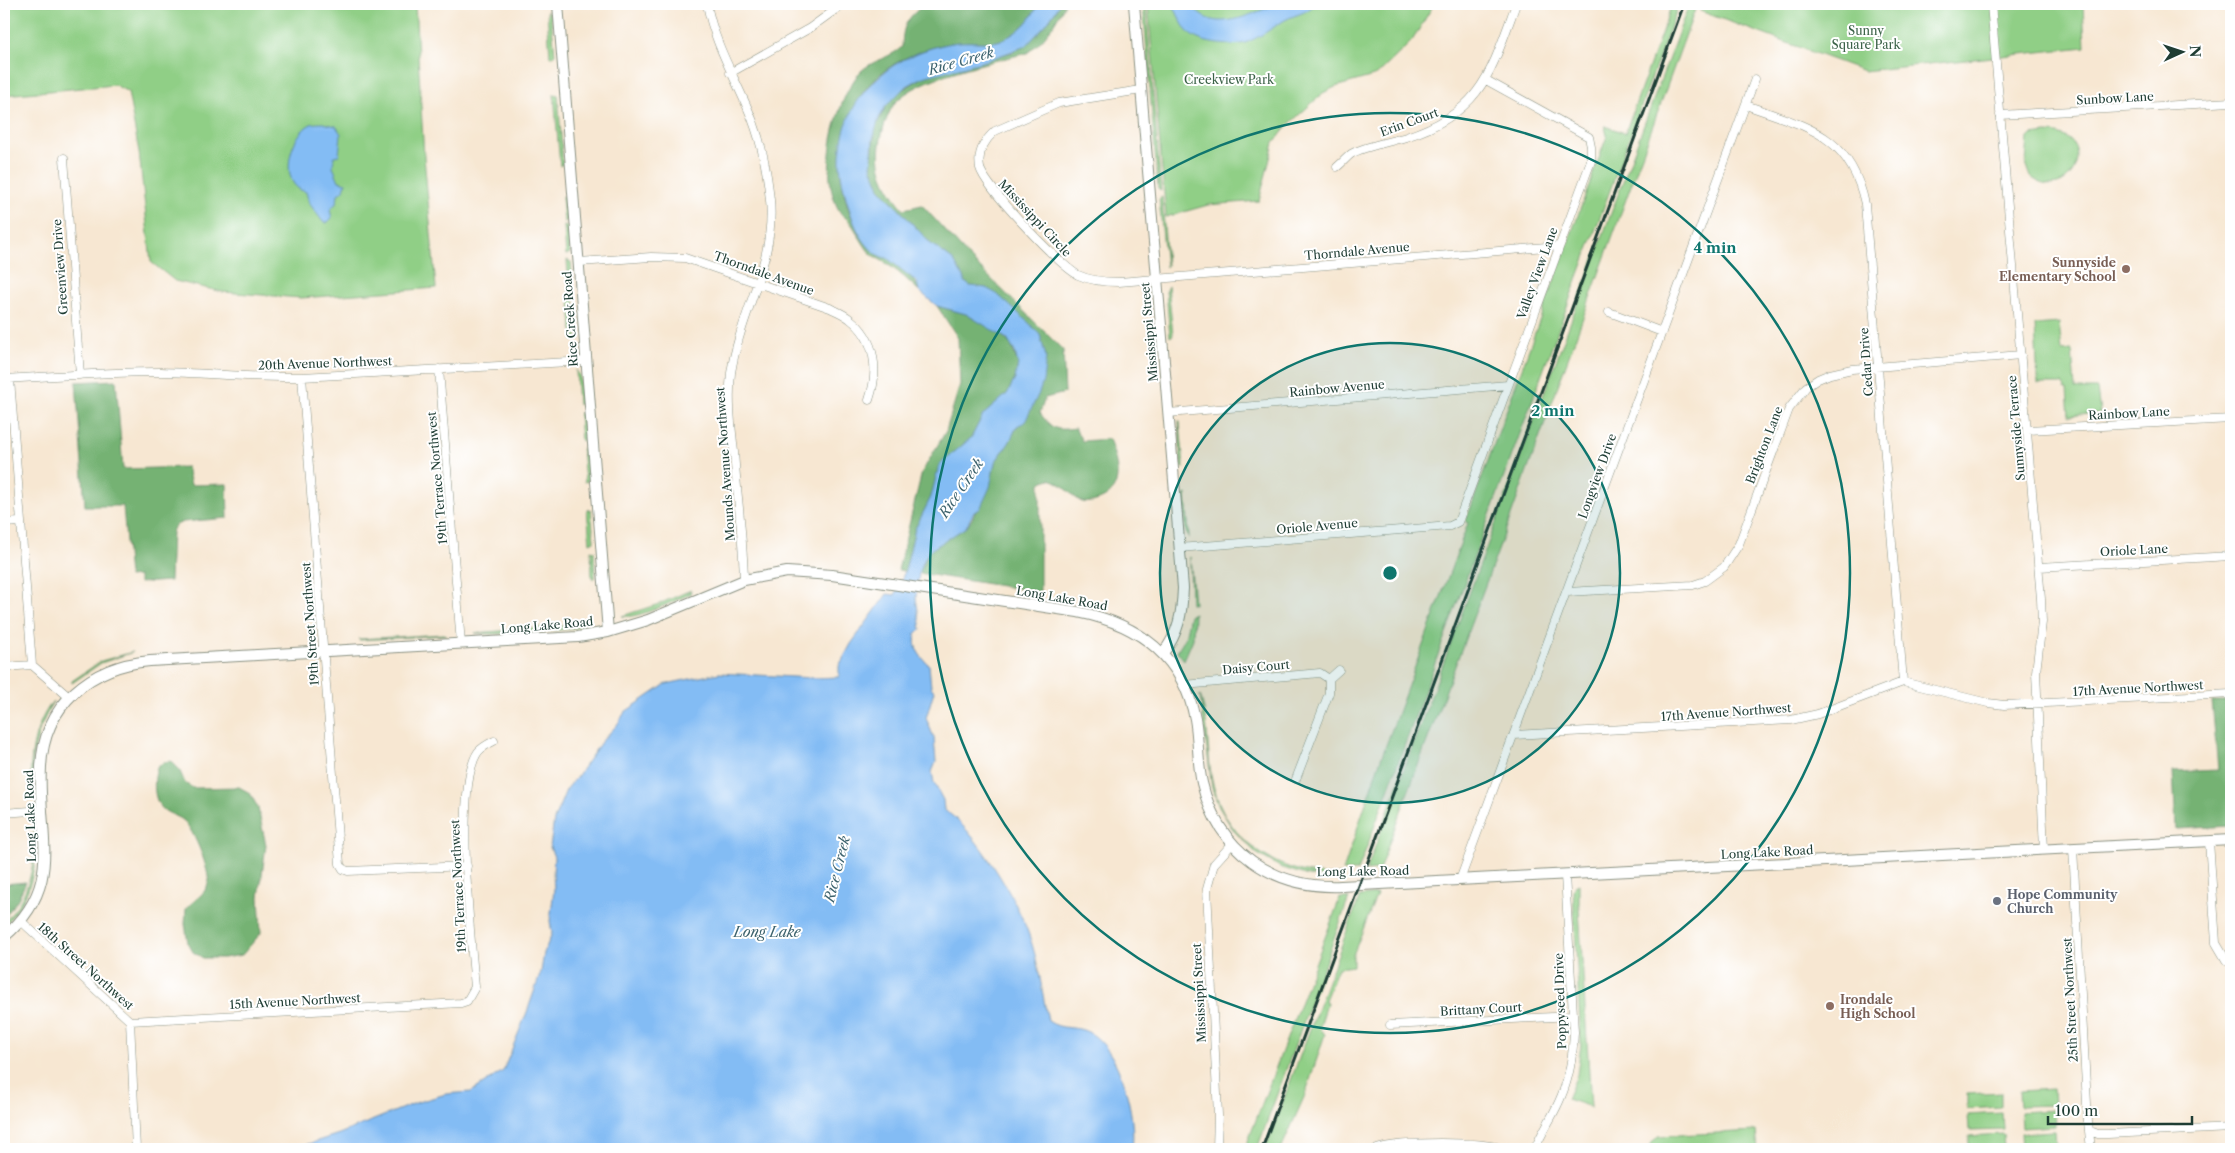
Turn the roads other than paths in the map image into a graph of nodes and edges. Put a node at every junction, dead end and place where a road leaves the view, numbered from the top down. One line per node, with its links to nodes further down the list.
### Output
1 (558, 4): 17 (street, Rice Creek Road)
2 (707, 4): 7 (street, Mounds Avenue Northwest)
3 (843, 4): 7 (street)
4 (1134, 4): 10 (street, Mississippi Street)
5 (1516, 4): 9 (street, Erin Court)
6 (1991, 4): 13 (street, Sunnyside Terrace)
7 (730, 73): 19 (street, Mounds Avenue Northwest)
8 (1755, 79): 12 (street, Longview Drive)
9 (1486, 80): 15 (street, Erin Court); 16 (street, Valley View Lane)
10 (1141, 90): 18 (street, Mississippi Street); 18 (street, Mississippi Circle)
11 (2231, 102): 13 (street, Sunbow Lane)
12 (1746, 105): 21 (street, Longview Drive); 24 (street, Cedar Drive)
13 (2000, 115): 22 (street, Sunnyside Terrace)
14 (64, 158): 26 (street, Greenview Drive)
15 (1337, 167)
16 (1559, 246): 18 (street, Thorndale Avenue); 29 (street, Valley View Lane)
17 (579, 262): 19 (street, Thorndale Avenue); 23 (street, Rice Creek Road)
18 (1157, 278): 31 (street, Mississippi Street)
19 (757, 282): 30 (street, Thorndale Avenue); 40 (street, Mounds Avenue Northwest)
20 (1609, 312): 21 (street)
21 (1662, 332): 41 (street, Longview Drive)
22 (2021, 355): 24 (street, Brighton Lane); 33 (street, Sunnyside Terrace)
23 (586, 361): 25 (street, 20th Avenue Northwest); 42 (street, Rice Creek Road)
24 (1877, 367): 41 (street, Brighton Lane); 50 (street, Cedar Drive)
25 (439, 369): 27 (street, 20th Avenue Northwest); 43 (street, 19th Terrace Northwest)
26 (80, 375): 27 (street, 20th Avenue Northwest); 28 (street, 20th Avenue Northwest)
27 (302, 377): 44 (street, 19th Street Northwest)
28 (7, 379): 34 (street)
29 (1508, 385): 31 (street, Rainbow Avenue); 36 (street, Valley View Lane)
30 (869, 400)
31 (1168, 413): 37 (street, Mississippi Street)
32 (2231, 419): 33 (street, Rainbow Lane)
33 (2028, 430): 39 (street, Sunnyside Terrace)
34 (20, 522): 35 (street); 46 (street)
35 (4, 523)
36 (1456, 525): 37 (street, Oriole Avenue)
37 (1180, 548): 45 (street, Mississippi Street)
38 (2231, 556): 39 (street, Oriole Lane)
39 (2039, 566): 54 (street, Sunnyside Terrace)
40 (744, 580): 42 (street, Long Lake Road); 45 (street, Long Lake Road)
41 (1567, 592): 55 (street, Longview Drive)
42 (608, 632): 43 (street, Long Lake Road)
43 (461, 644): 44 (street, Long Lake Road)
44 (324, 652): 53 (street, Long Lake Road); 65 (street, 19th Street Northwest)
45 (1163, 653): 51 (street, Long Lake Road)
46 (32, 665): 47 (street); 53 (street)
47 (4, 667)
48 (1339, 670): 49 (street)
49 (1329, 679): 51 (street, Daisy Court); 57 (street)
50 (1903, 682): 54 (street, 17th Avenue Northwest); 55 (street, 17th Avenue Northwest)
51 (1184, 685): 62 (street, Long Lake Road)
52 (2231, 694): 54 (street, 17th Avenue Northwest)
53 (70, 698): 58 (street, Long Lake Road)
54 (2037, 705): 64 (street, Sunnyside Terrace)
55 (1514, 735): 67 (street, Longview Drive)
56 (494, 741): 65 (street, 19th Terrace Northwest)
57 (1296, 779)
58 (43, 810): 59 (street); 68 (street, Long Lake Road)
59 (4, 813)
60 (2231, 840): 61 (street, Long Lake Road)
61 (2209, 841): 63 (street, Long Lake Road); 70 (street)
62 (1232, 844): 67 (street, Long Lake Road); 78 (street, Mississippi Street)
63 (2073, 848): 64 (street, Long Lake Road); 76 (street, 25th Street Northwest)
64 (2044, 850): 66 (street, Long Lake Road)
65 (467, 866): 71 (street, 19th Terrace Northwest)
66 (1565, 875): 67 (street, Long Lake Road); 72 (street, Poppyseed Drive)
67 (1460, 880)
68 (21, 921): 69 (street, Long Lake Road); 73 (street, 18th Street Northwest)
69 (4, 937)
70 (2226, 960)
71 (461, 1003): 73 (street, 15th Avenue Northwest)
72 (1573, 1016): 74 (street, Brittany Court); 81 (street, Poppyseed Drive)
73 (130, 1021): 77 (street, 18th Street Northwest)
74 (1390, 1025)
75 (2231, 1128): 76 (street)
76 (2090, 1131): 82 (street, 25th Street Northwest)
77 (136, 1149)
78 (1217, 1149)
79 (1377, 1149): 80 (street)
80 (1504, 1149)
81 (1535, 1149)
82 (2091, 1149)

